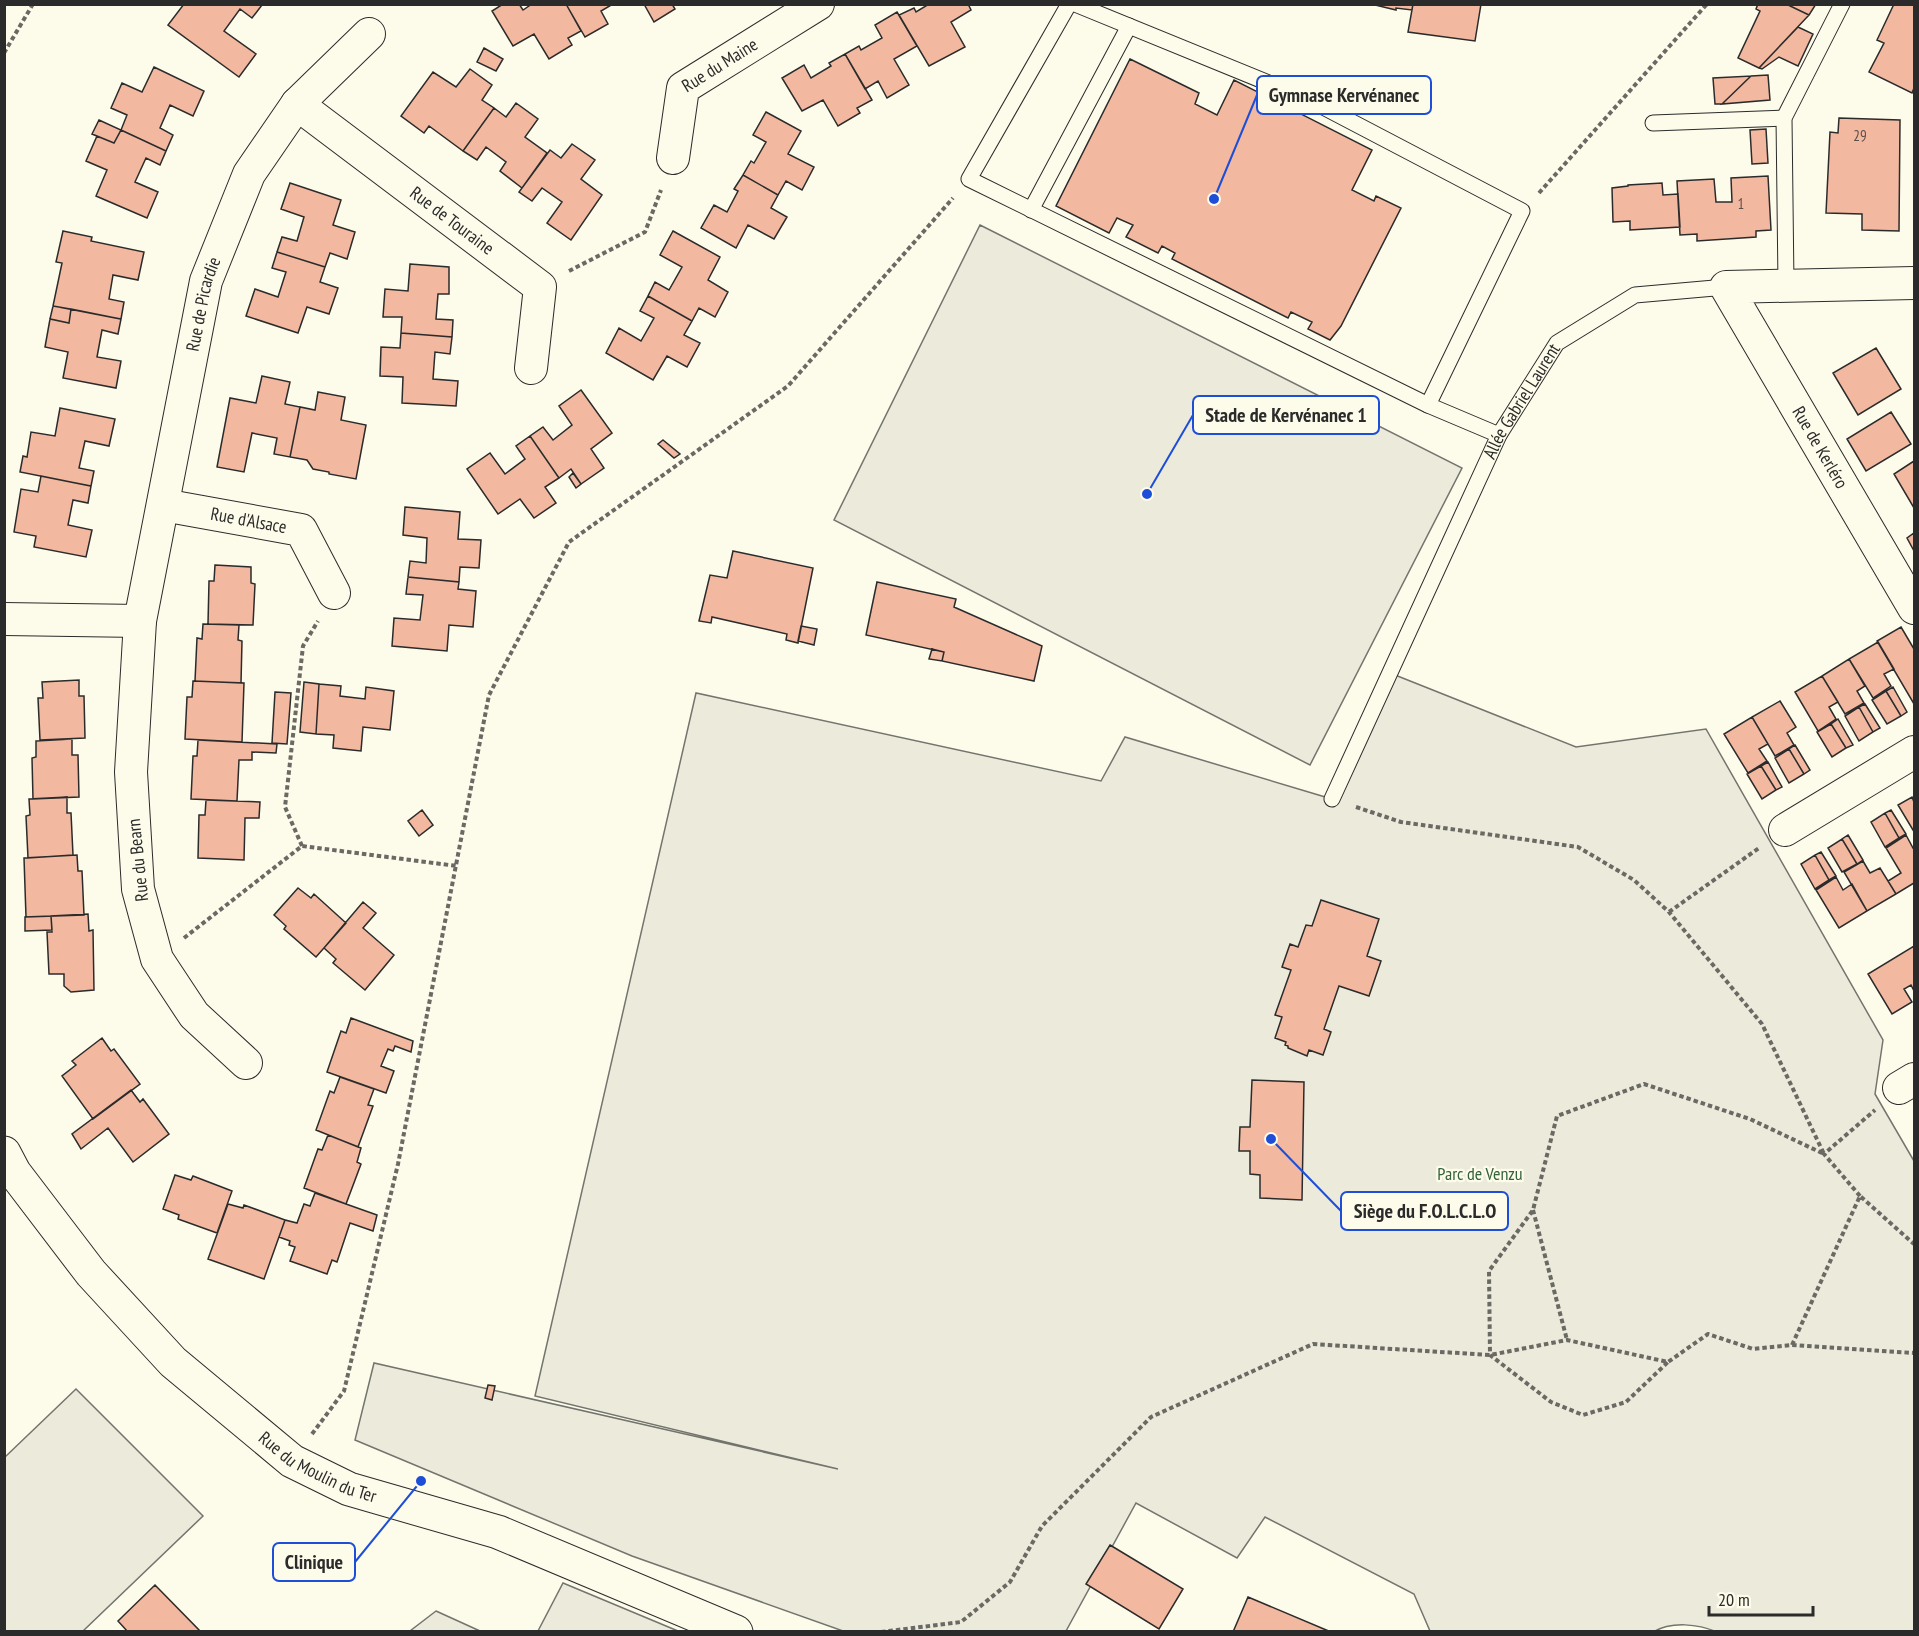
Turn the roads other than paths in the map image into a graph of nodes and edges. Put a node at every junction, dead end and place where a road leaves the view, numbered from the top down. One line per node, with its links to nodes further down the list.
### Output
1 (818, 4): 10 (street, Rue du Maine)
2 (1069, 4): 11 (lane)
3 (1075, 4): 5 (lane)
4 (1842, 4): 8 (lane)
5 (1129, 26): 11 (lane); 16 (lane)
6 (369, 34): 7 (street, Rue de Picardie)
7 (297, 104): 15 (street, Rue de Touraine); 18 (street, Rue de Picardie)
8 (1784, 118): 9 (lane); 13 (lane)
9 (1653, 123)
10 (673, 158)
11 (1031, 210): 16 (lane)
12 (1914, 283): 13 (street, Allée Gabriel Laurent)
13 (1786, 285): 14 (street, Allée Gabriel Laurent)
14 (1726, 287): 17 (lane, Allée Gabriel Laurent); 20 (street, Rue de Kerléro)
15 (531, 368)
16 (1428, 405): 17 (lane)
17 (1499, 435): 24 (lane, Allée Gabriel Laurent)
18 (163, 504): 19 (street, Rue d'Alsace); 22 (street, Rue de Picardie)
19 (334, 593)
20 (1914, 608)
21 (4, 620): 22 (street)
22 (140, 621): 26 (street, Rue du Bearn)
23 (1914, 752): 25 (street)
24 (1332, 799)
25 (1785, 830)
26 (246, 1063)
27 (8, 1168): 28 (street, Rue du Moulin du Ter)
28 (736, 1632)

